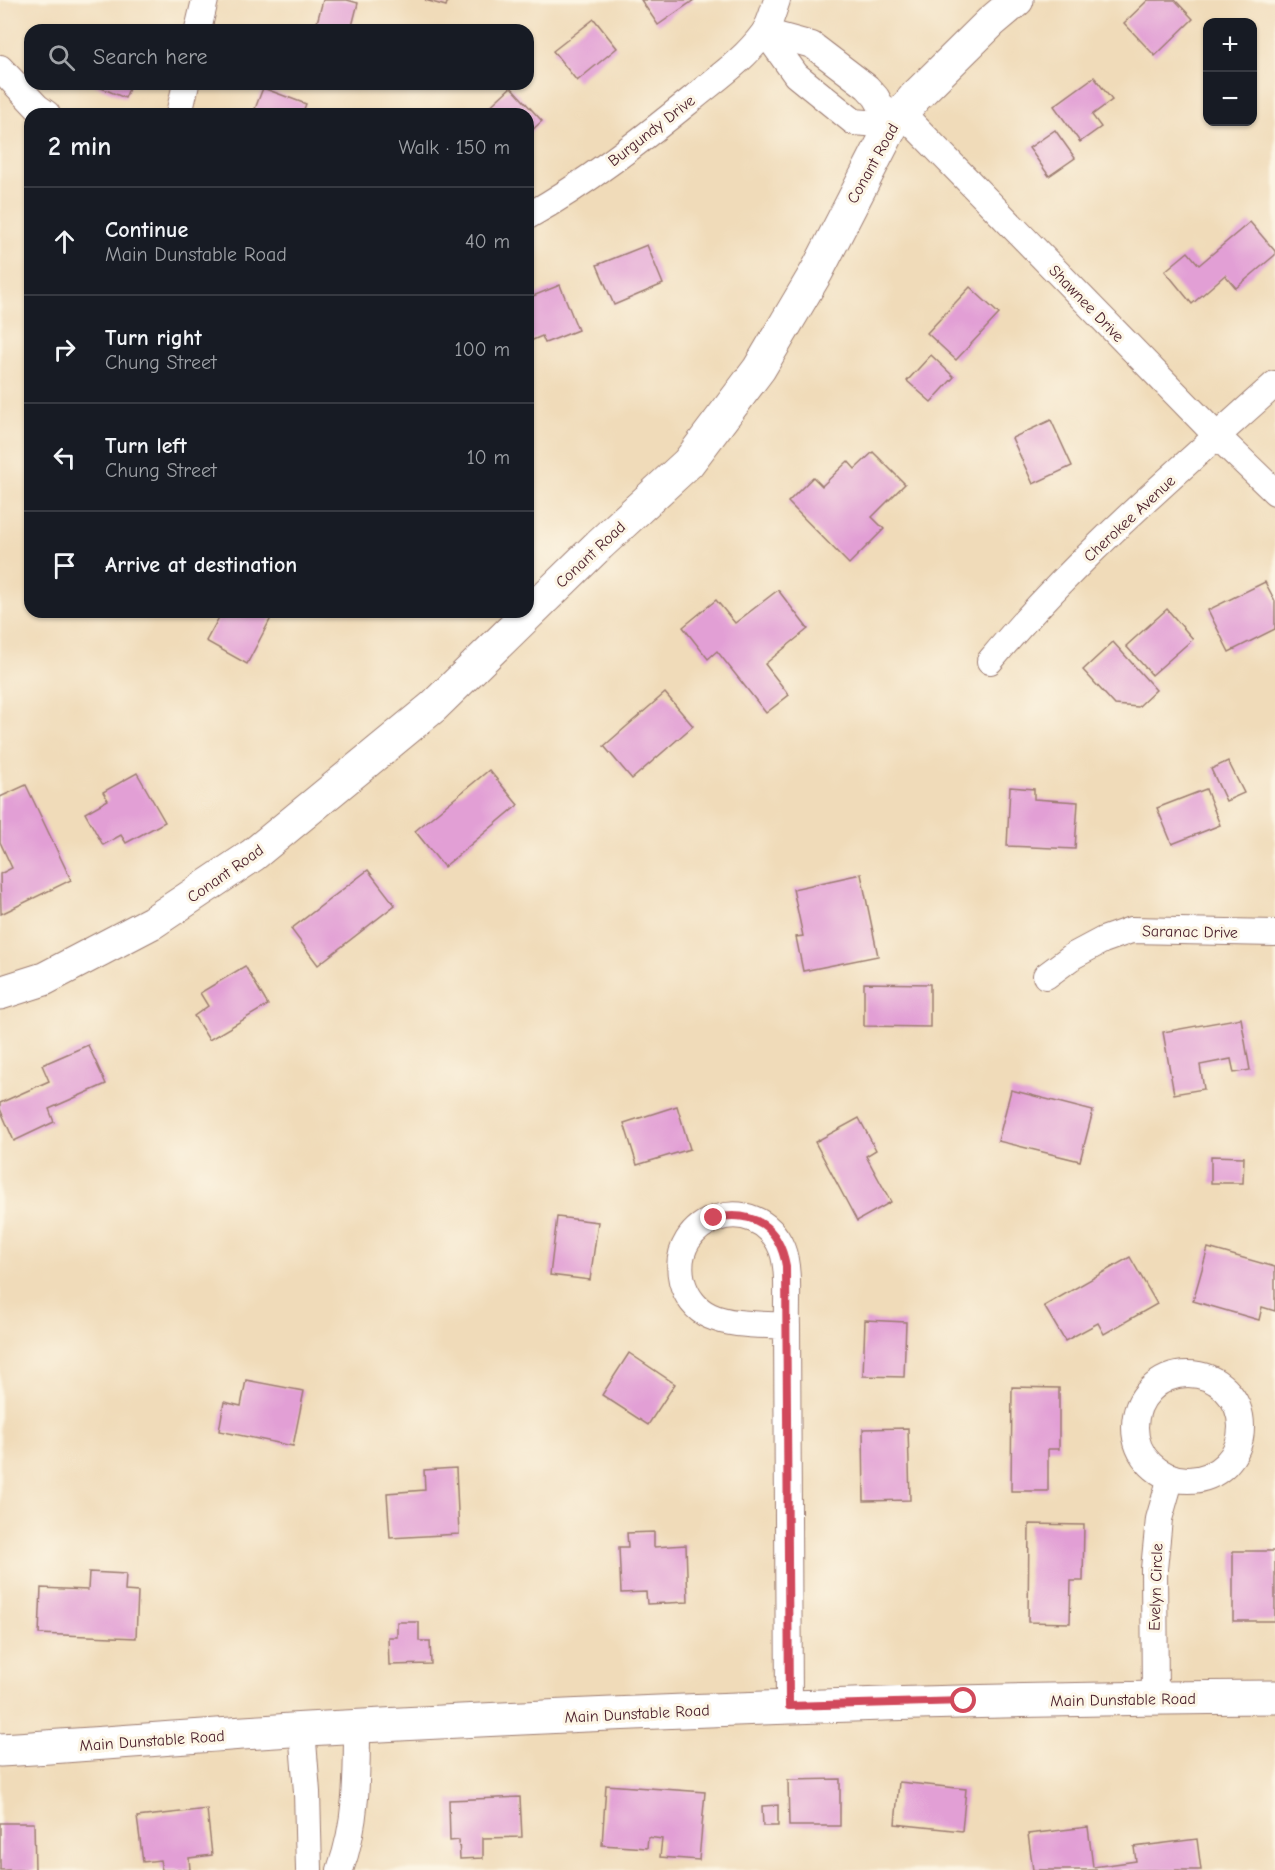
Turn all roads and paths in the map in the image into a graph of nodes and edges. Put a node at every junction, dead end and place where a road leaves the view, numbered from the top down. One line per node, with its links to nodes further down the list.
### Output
1 (205, 0): 4 (street)
2 (777, 0): 5 (street, Burgundy Drive)
3 (1017, 0): 10 (street, Conant Road)
4 (199, 24)
5 (765, 32): 10 (street); 10 (street); 11 (street, Burgundy Drive)
6 (0, 68): 8 (street)
7 (185, 90): 9 (street)
8 (38, 108)
9 (180, 108)
10 (897, 118): 13 (street, Shawnee Drive); 15 (street, Conant Road)
11 (534, 212)
12 (1275, 384): 13 (street, Cherokee Avenue)
13 (1217, 436): 14 (street, Shawnee Drive); 17 (street, Cherokee Avenue)
14 (1275, 492)
15 (534, 608)
16 (524, 618): 20 (street, Conant Road)
17 (990, 661)
18 (1275, 933): 19 (street, Saranac Drive)
19 (1046, 976)
20 (0, 993)
21 (787, 1326): 21 (street); 25 (street)
22 (1171, 1477): 22 (street); 23 (street, Evelyn Circle)
23 (1155, 1698): 24 (street, Main Dunstable Road); 25 (street, Main Dunstable Road)
24 (1275, 1698)
25 (789, 1706): 26 (street, Main Dunstable Road)
26 (357, 1726): 27 (street, Main Dunstable Road); 30 (street)
27 (302, 1729): 28 (street, Main Dunstable Road); 29 (street)
28 (0, 1750)
29 (309, 1870)
30 (340, 1870)

